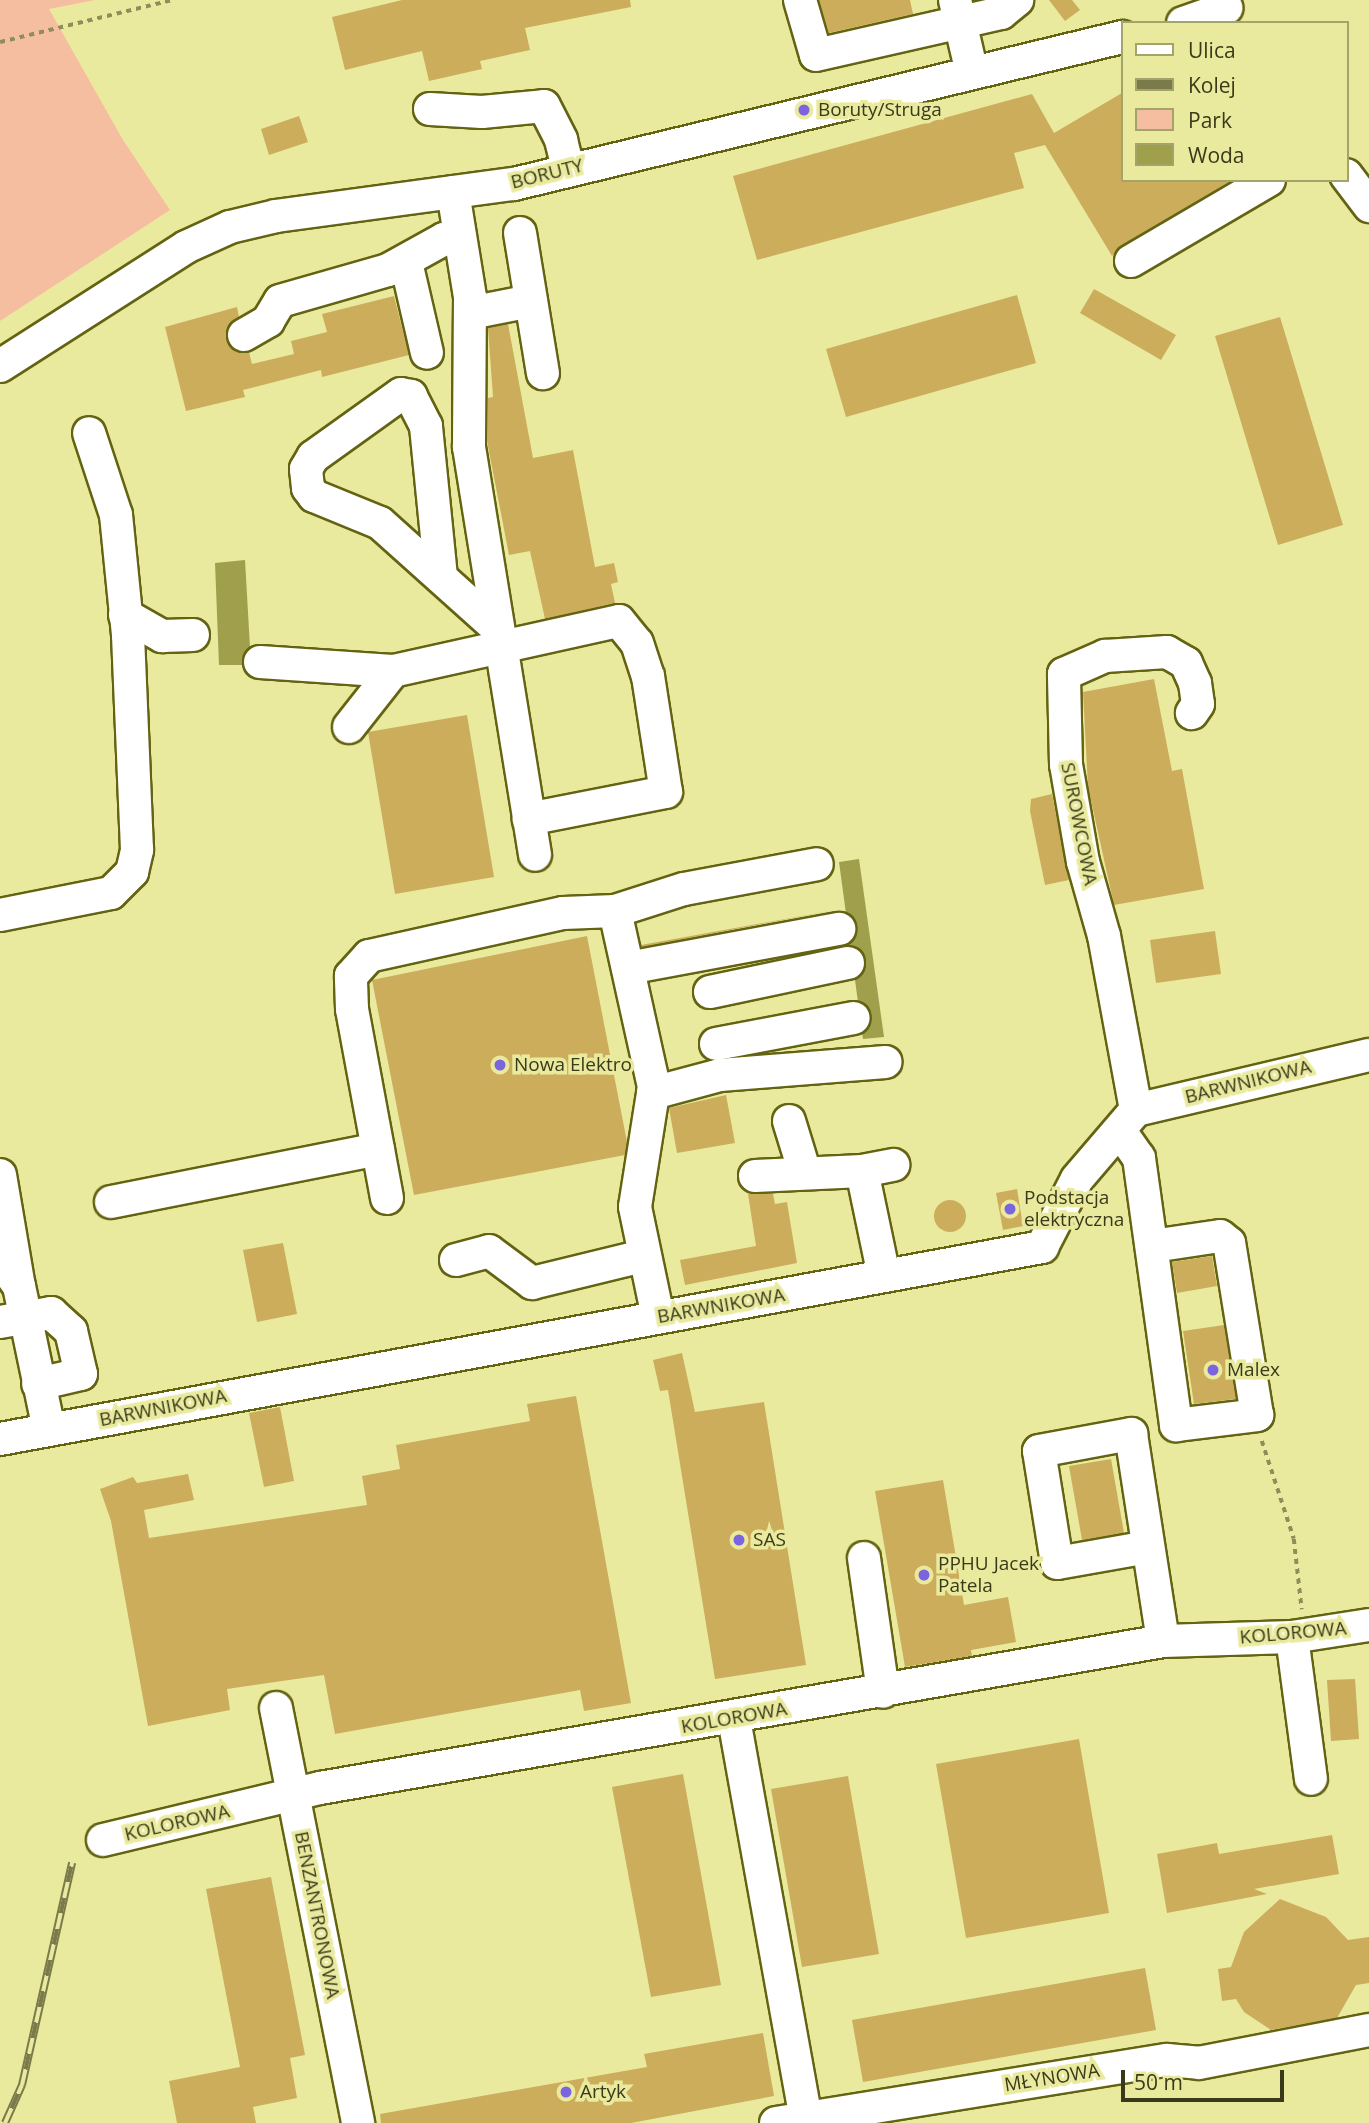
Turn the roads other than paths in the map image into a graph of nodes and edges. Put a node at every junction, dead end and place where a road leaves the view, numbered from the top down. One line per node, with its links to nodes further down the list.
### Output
1 (800, 0): 4 (street)
2 (1017, 0): 4 (street)
3 (1228, 10): 5 (street)
4 (957, 12): 7 (street)
5 (1190, 21)
6 (1120, 37): 7 (street, BORUTY)
7 (972, 73): 9 (street, BORUTY)
8 (430, 108): 9 (street)
9 (568, 169): 12 (street, BORUTY)
10 (1348, 178): 13 (street)
11 (1266, 182): 16 (street)
12 (453, 192): 15 (street); 22 (street, BORUTY)
13 (1369, 206)
14 (520, 233): 18 (street)
15 (460, 238): 17 (street); 19 (street)
16 (1131, 261)
17 (406, 262): 20 (street); 21 (street)
18 (531, 301): 19 (street); 23 (street)
19 (470, 313): 28 (street)
20 (244, 335)
21 (427, 353)
22 (0, 366)
23 (543, 373)
24 (89, 433): 26 (street)
25 (441, 577): 25 (street); 28 (street)
26 (125, 615): 27 (street); 37 (street)
27 (193, 635)
28 (498, 637): 30 (street); 33 (street); 33 (street)
29 (260, 662): 30 (street)
30 (393, 671): 32 (street)
31 (1192, 712): 50 (street, SUROWCOWA)
32 (349, 727)
33 (529, 819): 34 (street)
34 (535, 855)
35 (817, 864): 36 (street)
36 (615, 911): 39 (street); 52 (street)
37 (0, 915)
38 (844, 955): 40 (street); 40 (street); 41 (street)
39 (628, 968): 41 (street); 49 (street)
40 (801, 973): 41 (street); 41 (street)
41 (709, 982): 44 (street)
42 (854, 1018): 43 (street)
43 (785, 1031): 44 (street); 47 (street)
44 (716, 1044): 48 (street)
45 (1369, 1055): 50 (street, BARWNIKOWA)
46 (885, 1062): 47 (street)
47 (793, 1070): 48 (street)
48 (720, 1076): 49 (street)
49 (653, 1093): 61 (street)
50 (1128, 1120): 60 (street); 64 (street, BARWNIKOWA)
51 (789, 1121): 55 (street)
52 (378, 1149): 58 (street); 59 (street)
53 (893, 1164): 54 (street)
54 (862, 1171): 55 (street); 64 (street)
55 (805, 1173): 57 (street)
56 (0, 1175): 65 (street)
57 (755, 1176)
58 (387, 1198)
59 (111, 1202)
60 (1152, 1246): 60 (street)
61 (643, 1256): 63 (street); 66 (street)
62 (0, 1259): 65 (street)
63 (456, 1260)
64 (884, 1276): 66 (street, BARWNIKOWA)
65 (19, 1286): 67 (street)
66 (658, 1317): 69 (street, BARWNIKOWA)
67 (12, 1320): 68 (street); 68 (street)
68 (38, 1384): 69 (street)
69 (48, 1430): 70 (street, BARWNIKOWA)
70 (0, 1439)
71 (1148, 1547): 71 (street); 75 (street)
72 (864, 1558): 76 (street)
73 (1369, 1625): 74 (street, KOLOROWA)
74 (1296, 1637): 75 (street, KOLOROWA); 79 (street)
75 (1164, 1641): 76 (street, KOLOROWA)
76 (883, 1692): 78 (street, KOLOROWA)
77 (276, 1708): 80 (street, BENZANTRONOWA)
78 (734, 1719): 80 (street, KOLOROWA); 83 (street)
79 (1311, 1779)
80 (293, 1797): 81 (street, KOLOROWA); 84 (street, BENZANTRONOWA)
81 (103, 1840)
82 (1369, 2030): 83 (street, MŁYNOWA)
83 (791, 2120)
84 (358, 2123)

